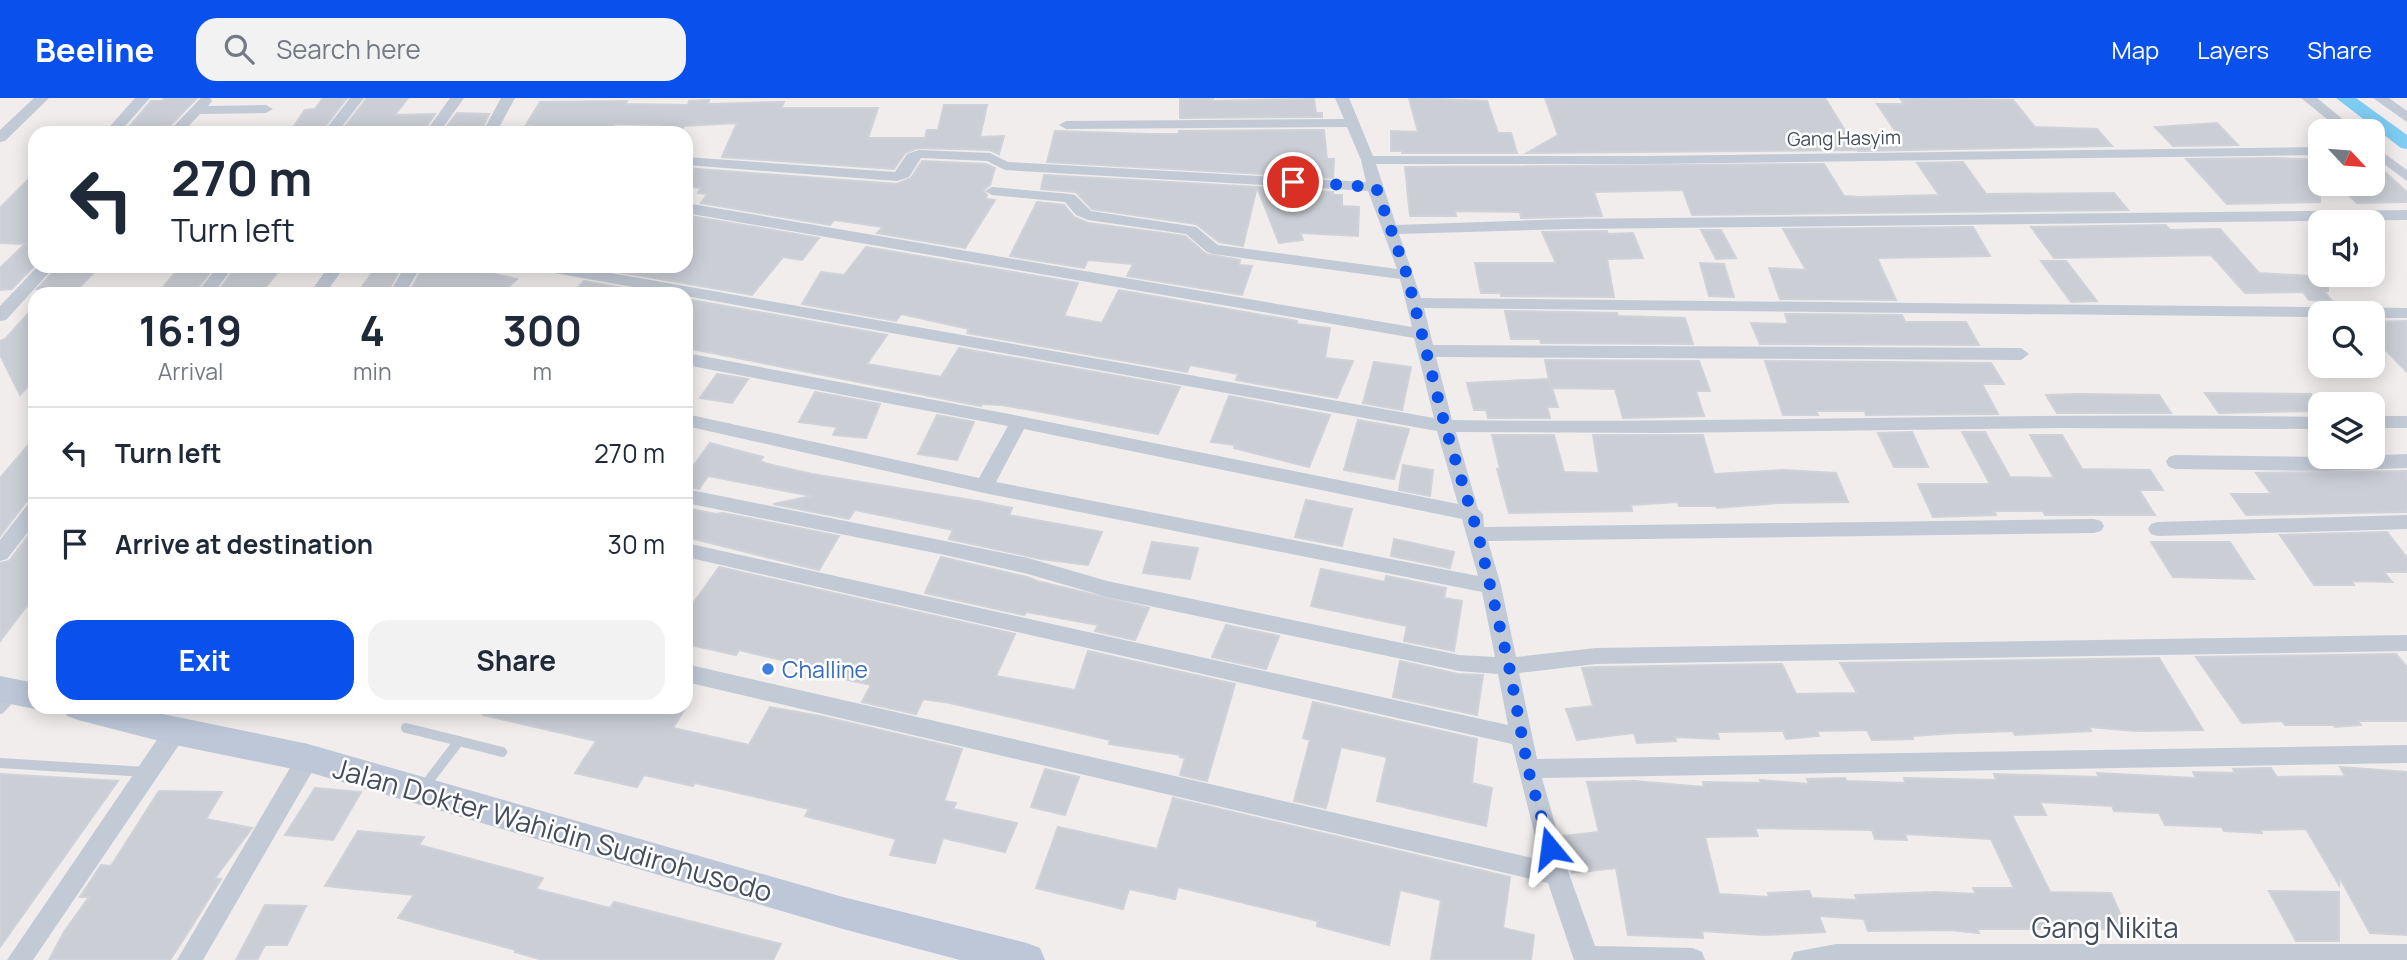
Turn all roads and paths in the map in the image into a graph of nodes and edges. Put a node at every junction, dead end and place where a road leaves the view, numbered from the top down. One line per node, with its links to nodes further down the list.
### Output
1 (42, 98): 21 (street)
2 (143, 98): 16 (street)
3 (208, 98): 11 (street)
4 (357, 98): 18 (street)
5 (457, 98): 19 (street)
6 (508, 98): 20 (street)
7 (1342, 98): 14 (street)
8 (2308, 98): 13 (street)
9 (2380, 98): 12 (street)
10 (267, 109): 11 (street)
11 (196, 110): 17 (street)
12 (2407, 118)
13 (2335, 119)
14 (1352, 123): 15 (street); 23 (street)
15 (1066, 125)
16 (117, 126)
17 (181, 126)
18 (335, 126)
19 (437, 126)
20 (493, 126)
21 (0, 138)
22 (2308, 151): 23 (street, Gang Hasyim)
23 (1368, 160): 27 (street)
24 (2385, 160): 26 (street)
25 (693, 162): 27 (street)
26 (2407, 177)
27 (1376, 187): 31 (street)
28 (992, 191): 35 (street)
29 (693, 209): 42 (street)
30 (2407, 215): 31 (street)
31 (1391, 230): 35 (street)
32 (40, 273): 41 (street)
33 (220, 273): 36 (street)
34 (582, 273): 37 (street)
35 (1407, 275): 39 (street)
36 (210, 287)
37 (661, 287)
38 (693, 293): 50 (street)
39 (1414, 303): 40 (street); 42 (street)
40 (2407, 313)
41 (0, 316)
42 (1425, 343): 43 (street); 50 (street)
43 (2021, 354)
44 (693, 360): 46 (street)
45 (693, 422): 53 (street)
46 (1018, 422): 53 (street); 55 (street)
47 (2385, 422): 48 (street)
48 (2407, 422)
49 (2308, 423): 50 (street)
50 (1445, 426): 55 (street)
51 (2407, 461): 52 (street)
52 (2175, 462)
53 (984, 486): 63 (street)
54 (693, 497): 65 (street)
55 (1473, 514): 60 (street)
56 (28, 518): 62 (street)
57 (2407, 522): 59 (street)
58 (2094, 526): 60 (street)
59 (2158, 529)
60 (1478, 534): 63 (street)
61 (693, 552): 70 (street)
62 (0, 554)
63 (1491, 586): 65 (street)
64 (2407, 643): 65 (street)
65 (1509, 666): 70 (street)
66 (693, 675): 79 (street)
67 (122, 714): 69 (street, Jalan Dokter Wahidin Sudirohusodo)
68 (406, 728): 71 (lane)
69 (175, 732): 74 (street, Jalan Dokter Wahidin Sudirohusodo); 77 (street)
70 (1521, 737): 76 (street)
71 (458, 741): 72 (lane); 78 (lane)
72 (502, 752)
73 (2407, 754): 76 (street)
74 (308, 758): 78 (street, Jalan Dokter Wahidin Sudirohusodo); 84 (street)
75 (0, 763): 77 (lane)
76 (1528, 769): 79 (street)
77 (147, 772): 83 (street)
78 (421, 791): 81 (street, Jalan Dokter Wahidin Sudirohusodo)
79 (1557, 874): 82 (street)
80 (2407, 956): 86 (street, Gang Nikita)
81 (1018, 959)
82 (1587, 959): 85 (street)
83 (19, 960)
84 (189, 960)
85 (1693, 960)
86 (1803, 960)

